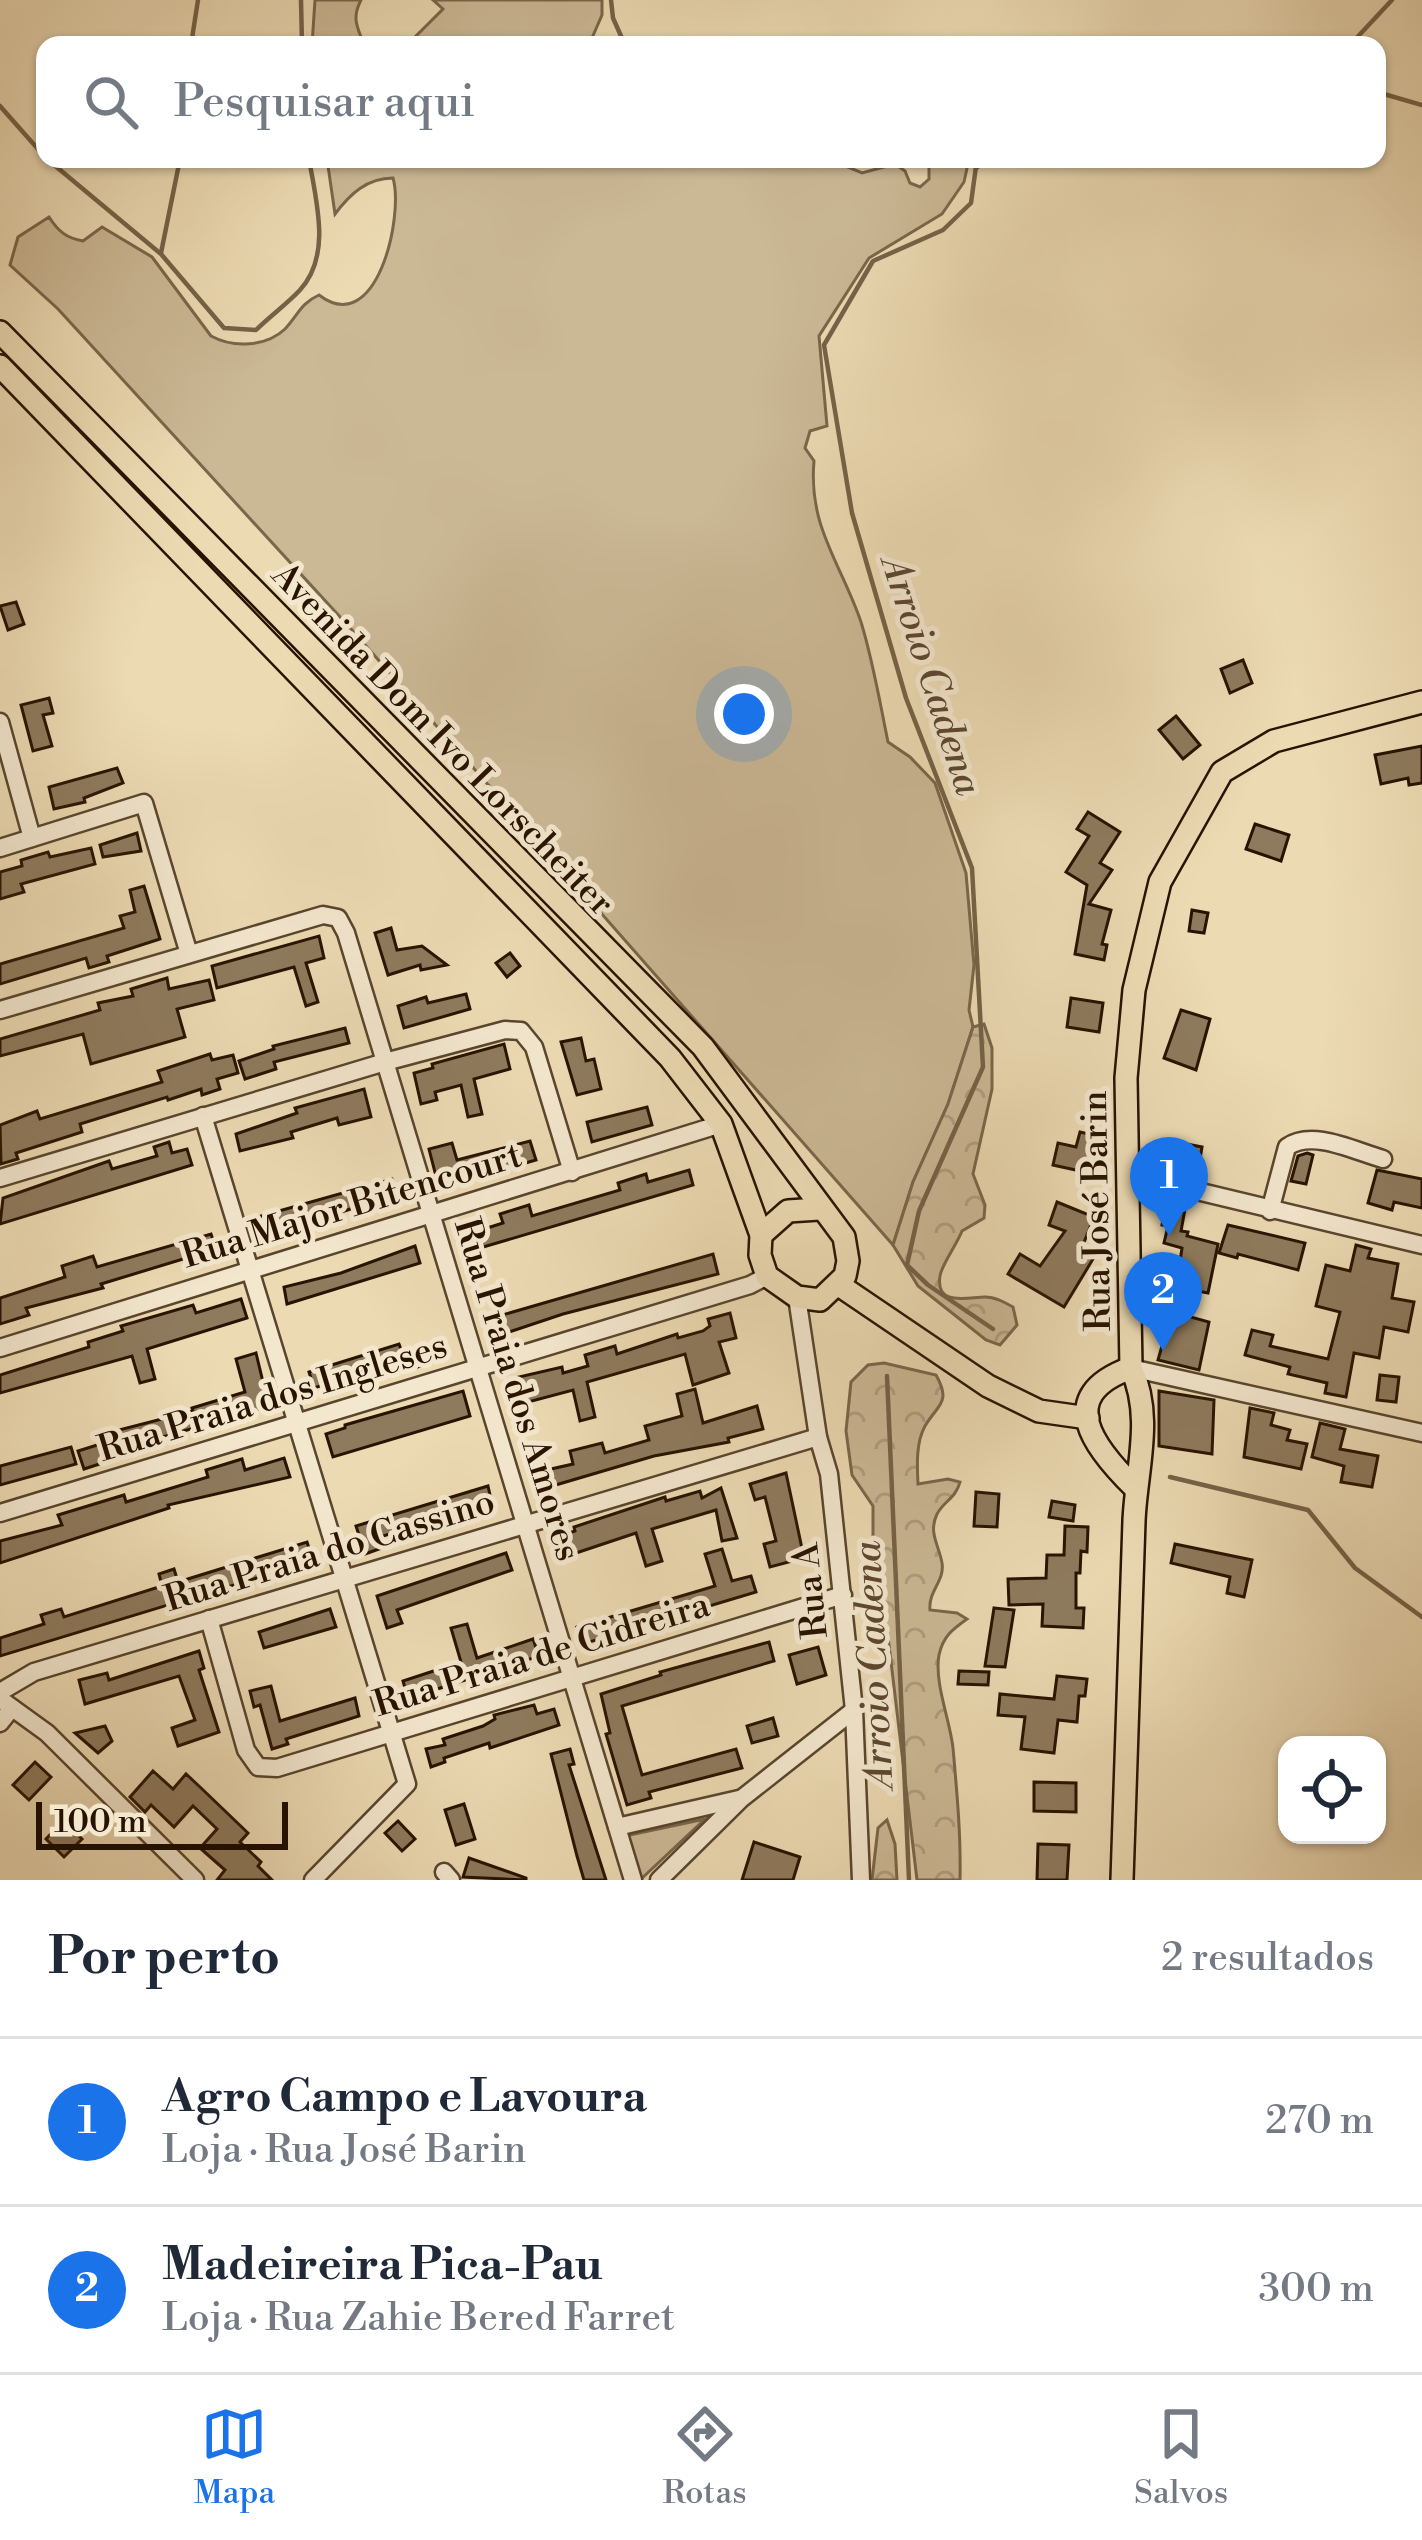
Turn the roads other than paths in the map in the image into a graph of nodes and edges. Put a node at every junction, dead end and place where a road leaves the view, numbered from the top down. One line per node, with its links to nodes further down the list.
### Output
1 (0, 332): 16 (main road, Avenida Dom Ivo Lorscheiter)
2 (0, 366): 11 (main road, Avenida Dom Ivo Lorscheiter)
3 (1422, 702): 14 (main road, Rua José Barin)
4 (0, 722): 5 (street)
5 (32, 838): 6 (street); 7 (street)
6 (0, 848)
7 (189, 954): 8 (street); 9 (street, Rua Praia dos Amores)
8 (0, 1010)
9 (385, 1062): 10 (street); 13 (street); 18 (street, Rua Praia dos Amores)
10 (203, 1116): 15 (street); 21 (street)
11 (721, 1124): 13 (street, Rua Major Bitencourt); 19 (main road, Avenida Dom Ivo Lorscheiter)
12 (1384, 1159): 17 (street)
13 (572, 1172): 18 (street, Rua Major Bitencourt)
14 (1126, 1174): 17 (street); 27 (main road, Rua José Barin)
15 (0, 1178)
16 (819, 1209): 19 (main road); 23 (main road, Avenida Dom Ivo Lorscheiter)
17 (1270, 1211): 20 (street)
18 (431, 1214): 21 (street, Rua Major Bitencourt); 26 (street, Rua Praia dos Amores)
19 (761, 1235): 22 (main road, Avenida Dom Ivo Lorscheiter)
20 (1422, 1245)
21 (250, 1268): 25 (street, Rua Major Bitencourt); 29 (street)
22 (767, 1276): 24 (main road); 26 (street, Rua Praia dos Ingleses)
23 (839, 1285): 24 (main road); 28 (main road)
24 (797, 1297): 31 (street, Rua A)
25 (0, 1348)
26 (478, 1368): 29 (street, Rua Praia dos Ingleses); 34 (street, Rua Praia dos Amores)
27 (1131, 1368): 28 (main road); 30 (street); 32 (main road, Rua José Barin)
28 (1088, 1418): 32 (main road)
29 (298, 1423): 33 (street, Rua Praia dos Ingleses); 35 (street)
30 (1422, 1433)
31 (818, 1437): 34 (street, Rua Praia do Cassino); 36 (street, Rua A)
32 (1135, 1488): 49 (main road, Rua José Barin)
33 (0, 1513)
34 (525, 1525): 35 (street, Rua Praia do Cassino); 38 (street, Rua Praia dos Amores)
35 (345, 1579): 37 (street, Rua Praia do Cassino); 41 (street)
36 (843, 1595): 38 (street, Rua Praia de Cidreira); 40 (street, Rua A)
37 (209, 1619): 39 (street, Rua Praia do Cassino); 41 (street, Rua Praia de Cidreira)
38 (572, 1678): 41 (street, Rua Praia de Cidreira); 43 (street, Rua Praia dos Amores)
39 (3, 1706): 44 (street)
40 (854, 1710): 42 (street); 48 (street, Rua A)
41 (393, 1732): 45 (street)
42 (741, 1799): 43 (street); 47 (street)
43 (617, 1827): 46 (street, Rua Praia dos Amores)
44 (194, 1880)
45 (313, 1880)
46 (633, 1880)
47 (659, 1880)
48 (861, 1880)
49 (1122, 1880)

